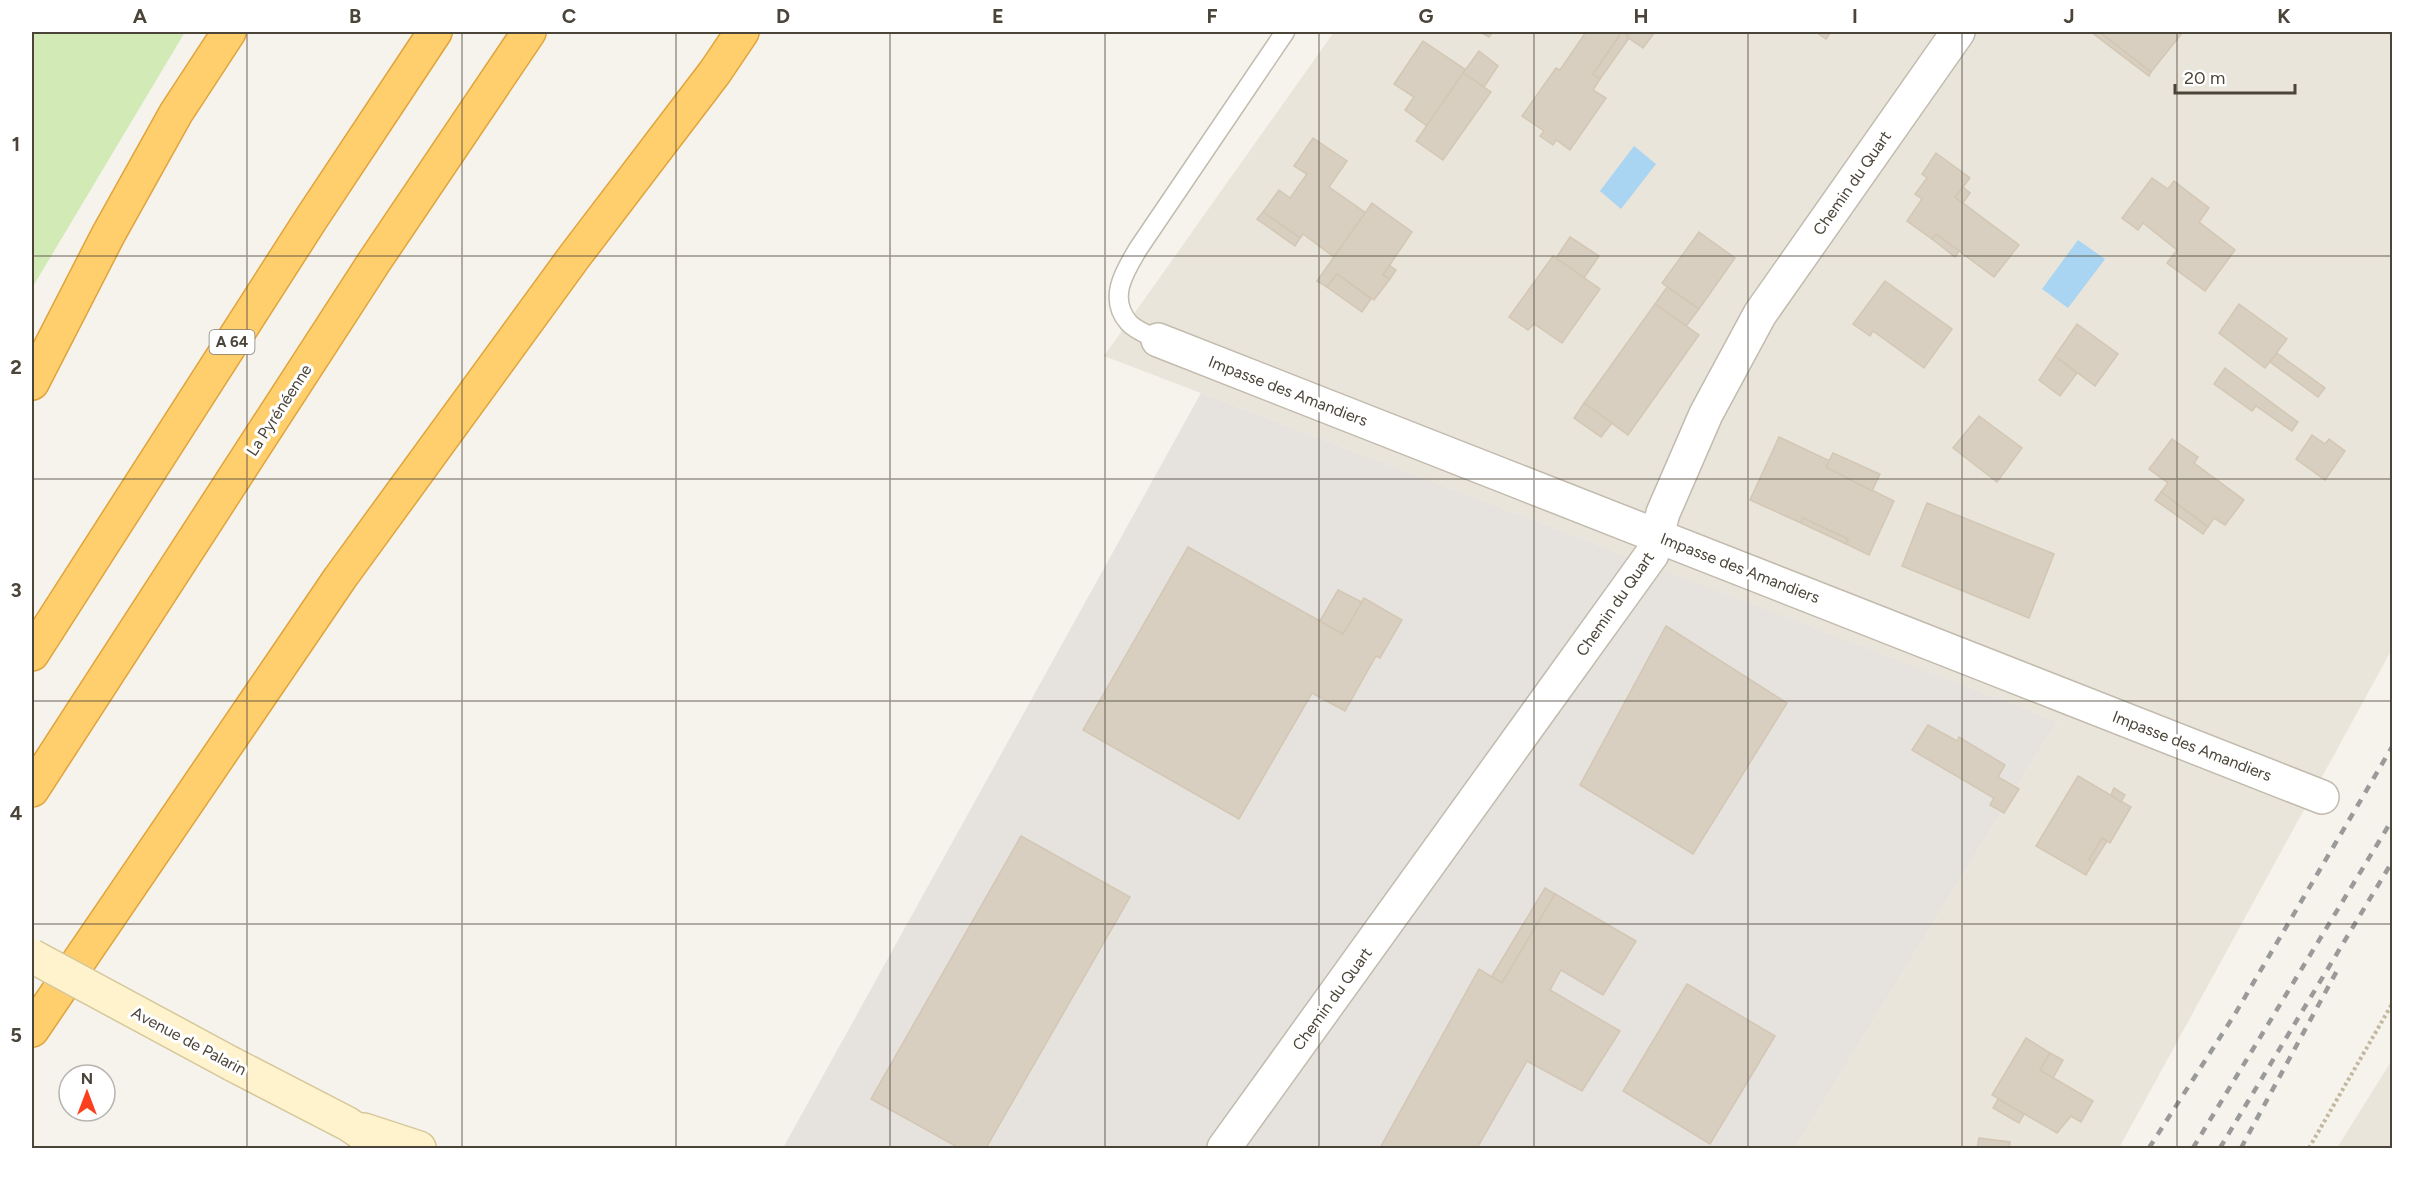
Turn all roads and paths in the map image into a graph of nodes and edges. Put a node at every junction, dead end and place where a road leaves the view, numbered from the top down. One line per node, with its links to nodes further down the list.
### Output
1 (229, 32): 8 (highway)
2 (435, 32): 10 (highway, A 64)
3 (529, 32): 11 (highway, La Pyrénéenne)
4 (742, 32): 15 (highway)
5 (1285, 32): 7 (lane)
6 (1958, 32): 9 (street, Chemin du Quart)
7 (1158, 340): 9 (street, Impasse des Amandiers)
8 (32, 382)
9 (1657, 535): 12 (street, Impasse des Amandiers); 19 (street, Chemin du Quart)
10 (32, 654)
11 (32, 790)
12 (2322, 797)
13 (32, 956): 16 (main road, Avenue de Palarin, bridge)
14 (2392, 1004): 20 (path)
15 (32, 1030)
16 (348, 1124): 17 (main road, Avenue de Palarin); 18 (main road, Avenue de Palarin)
17 (383, 1149)
18 (419, 1149)
19 (1224, 1149)
20 (2308, 1149)

